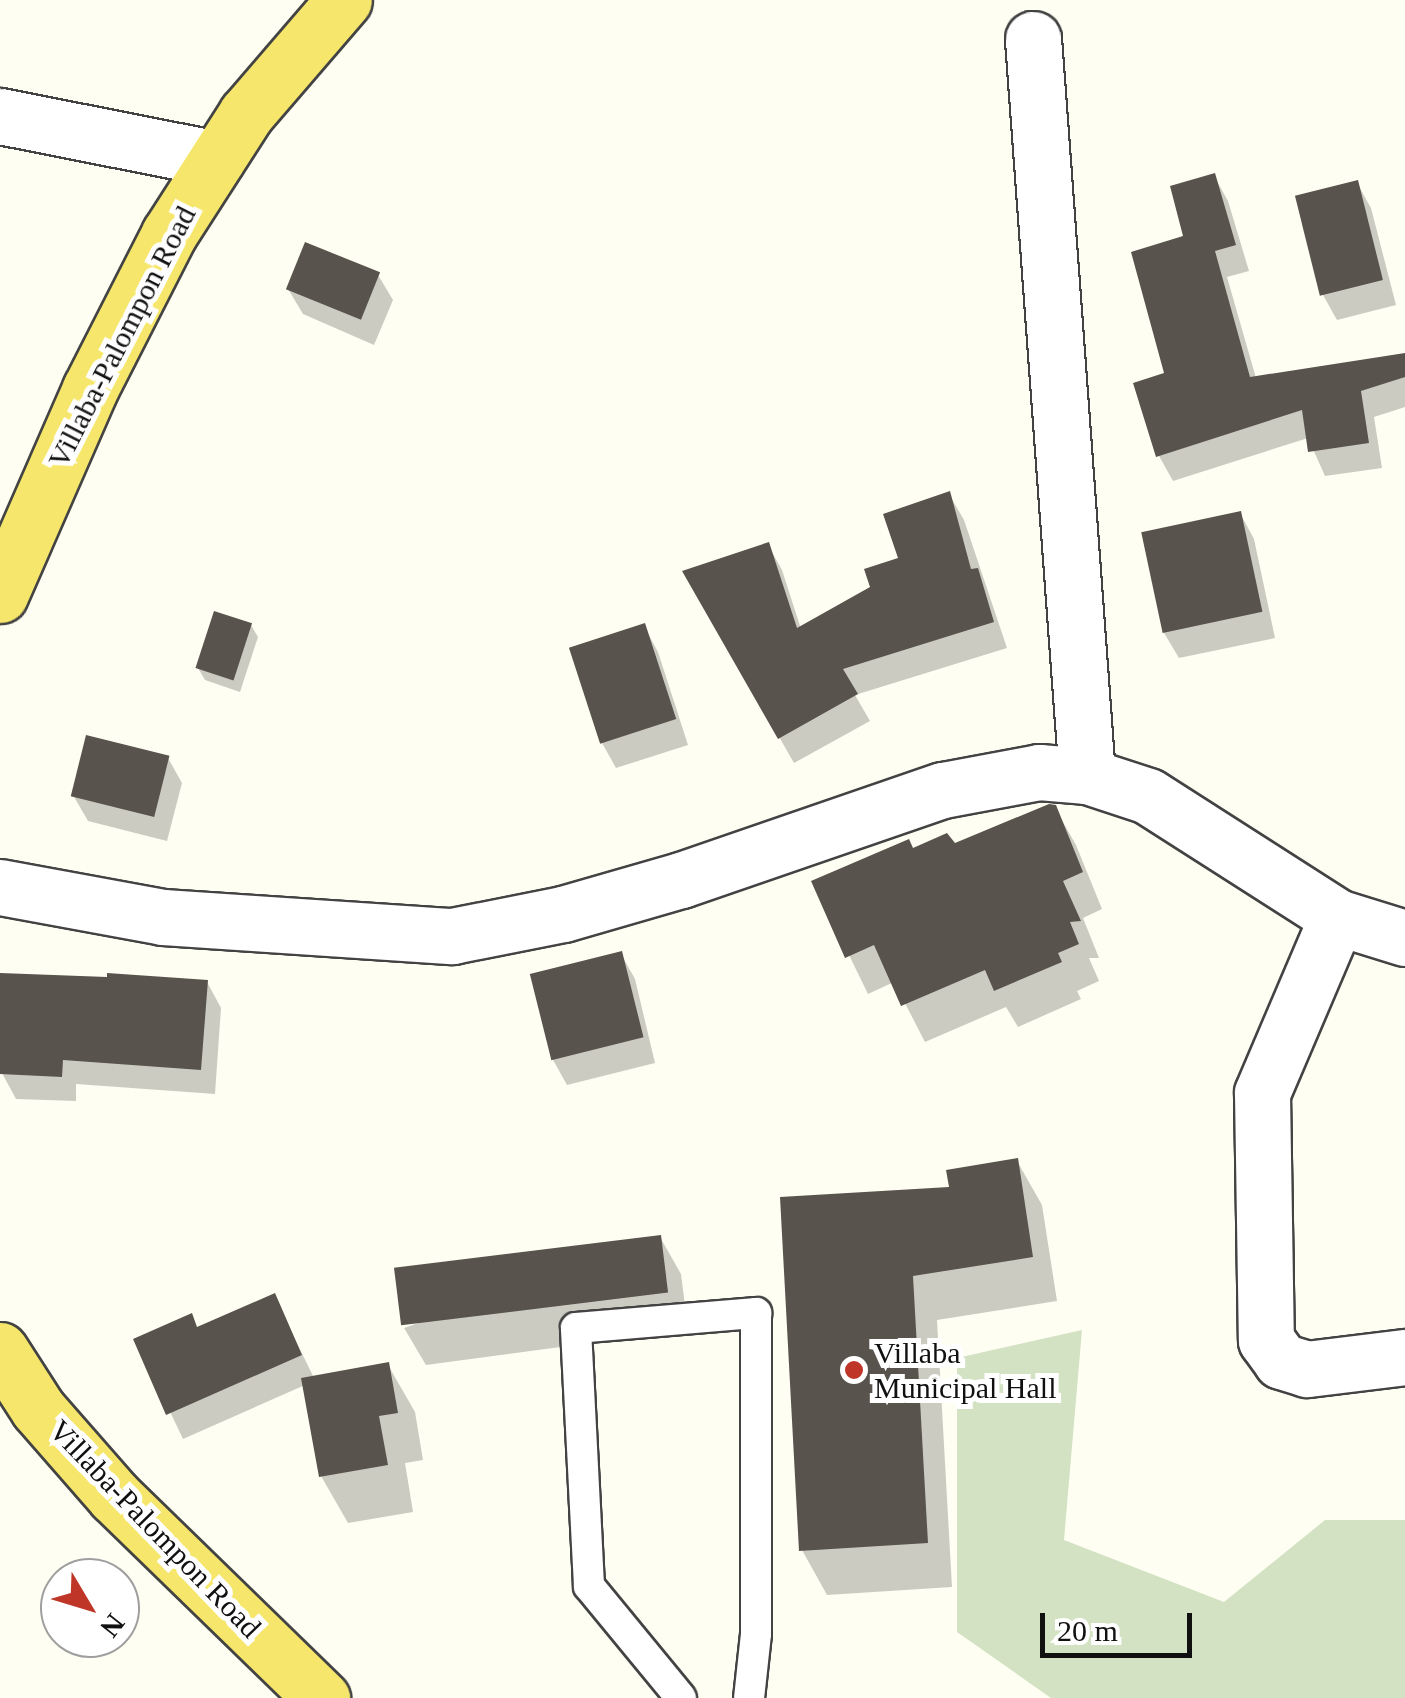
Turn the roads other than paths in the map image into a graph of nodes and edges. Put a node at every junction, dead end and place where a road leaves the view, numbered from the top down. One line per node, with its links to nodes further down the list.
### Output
1 (344, 0): 4 (main road, Villaba-Palompon Road)
2 (1033, 39): 6 (street)
3 (0, 116): 4 (street)
4 (217, 160): 5 (main road, Villaba-Palompon Road)
5 (0, 595)
6 (1087, 776): 7 (street); 8 (street)
7 (0, 887)
8 (1337, 917): 9 (street); 11 (street)
9 (1405, 938)
10 (0, 1350): 12 (main road, Villaba-Palompon Road)
11 (1405, 1357)
12 (322, 1698)
13 (681, 1698): 14 (lane)
14 (749, 1698)

